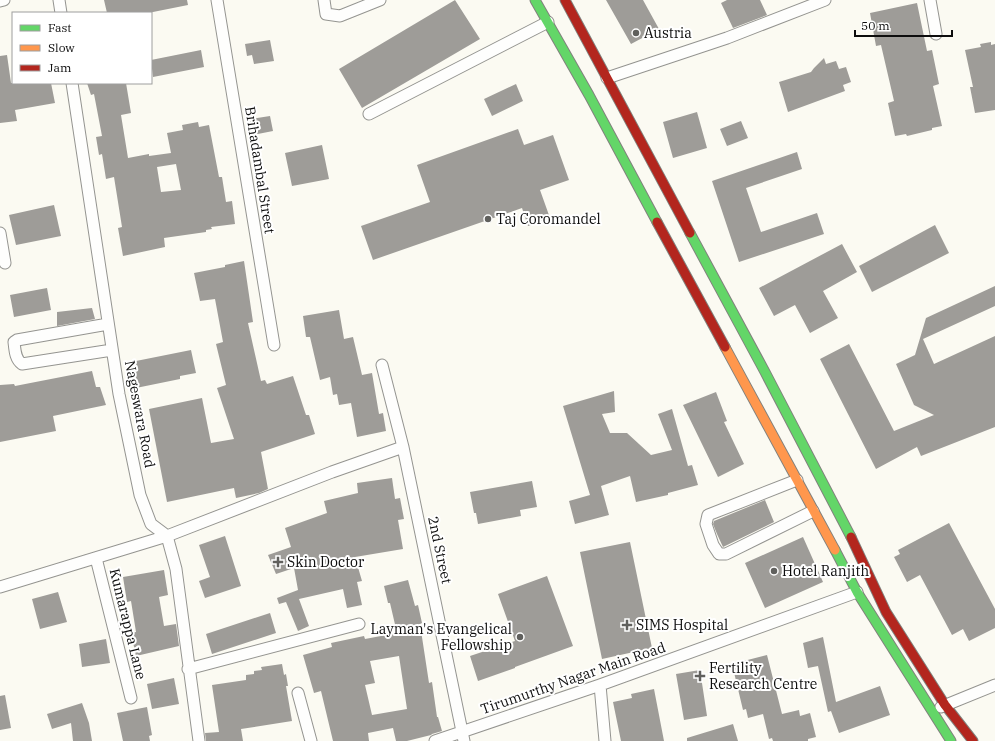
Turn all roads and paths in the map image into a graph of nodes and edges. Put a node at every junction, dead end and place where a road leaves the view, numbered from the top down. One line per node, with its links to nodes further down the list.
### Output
1 (4, 0): 10 (street)
2 (59, 0): 11 (street)
3 (217, 0): 20 (street, Brihadambal Street)
4 (324, 0): 5 (street)
5 (380, 0)
6 (535, 0): 12 (main road)
7 (565, 0): 14 (main road)
8 (825, 0): 14 (street)
9 (930, 0): 13 (street)
10 (0, 1)
11 (61, 12)
12 (548, 22): 16 (street); 24 (main road)
13 (936, 34)
14 (607, 78): 31 (main road)
15 (72, 84): 19 (street, Nageswara Road)
16 (369, 114)
17 (0, 233): 18 (street)
18 (5, 263)
19 (108, 324): 21 (street, Nageswara Road); 21 (street)
20 (274, 345)
21 (112, 350): 26 (street, Nageswara Road)
22 (382, 365): 23 (street, 2nd Street)
23 (403, 447): 26 (street, Kumarappa Lane); 40 (street, 2nd Street)
24 (796, 480): 25 (main road); 25 (street)
25 (813, 511): 29 (main road)
26 (167, 536): 27 (street, Kumarappa Lane); 33 (street)
27 (96, 558): 28 (street, Kumarappa Lane); 37 (street, Kumarappa Lane)
28 (0, 587)
29 (857, 592): 30 (main road); 34 (street, Tirumurthy Nagar Main Road)
30 (864, 604): 31 (main road); 39 (main road)
31 (886, 612): 38 (main road)
32 (359, 624): 33 (street)
33 (188, 669): 41 (street)
34 (600, 685): 40 (street, Tirumurthy Nagar Main Road); 44 (street)
35 (995, 685): 38 (street)
36 (298, 693): 42 (street)
37 (131, 698)
38 (945, 705): 39 (street); 46 (main road)
39 (931, 711): 45 (main road)
40 (464, 737): 43 (street, Tirumurthy Nagar Main Road)
41 (199, 741)
42 (311, 741)
43 (435, 741)
44 (605, 741)
45 (951, 741)
46 (974, 741)

